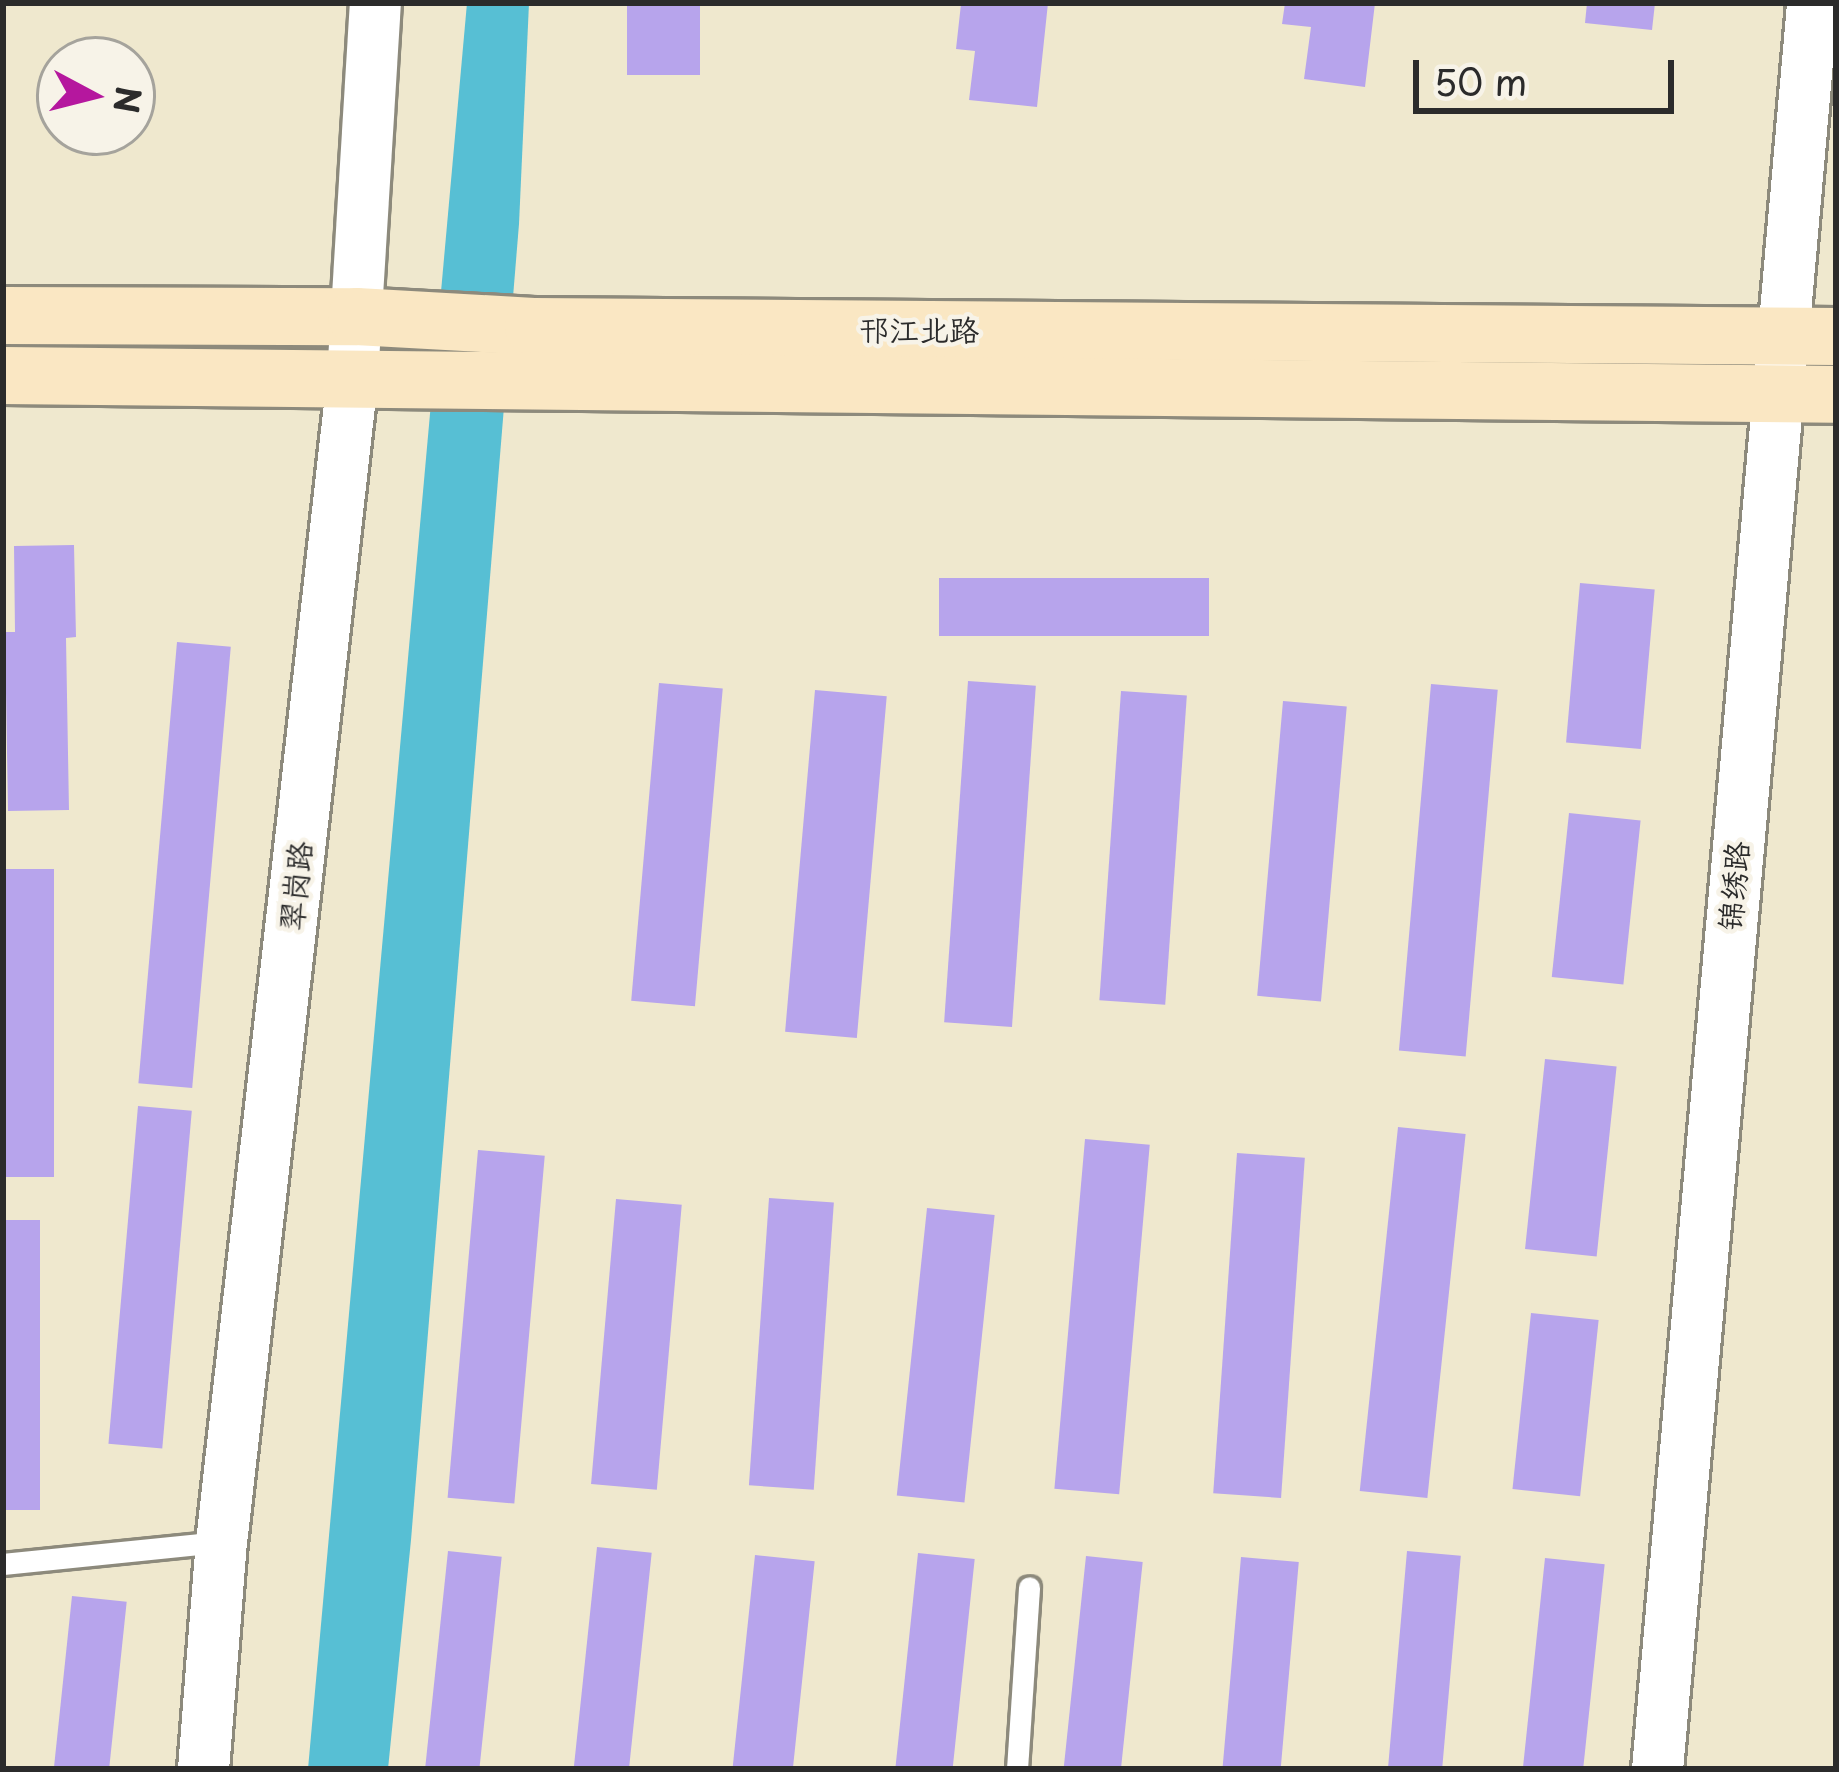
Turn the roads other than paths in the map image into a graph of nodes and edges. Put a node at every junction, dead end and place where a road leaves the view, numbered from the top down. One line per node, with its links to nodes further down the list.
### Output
1 (375, 3): 4 (street, 翠岗路)
2 (1813, 3): 5 (street, 锦绣路)
3 (3, 315): 4 (main road, 邗江北路)
4 (356, 316): 6 (main road, 邗江北路); 8 (street, 翠岗路)
5 (1809, 335): 6 (main road, 邗江北路); 9 (street, 锦绣路)
6 (538, 352): 8 (main road, 邗江北路); 9 (main road, 邗江北路)
7 (3, 375): 8 (main road, 邗江北路)
8 (352, 377): 11 (street, 翠岗路)
9 (1776, 393): 10 (main road, 邗江北路); 16 (street, 锦绣路)
10 (1836, 394)
11 (221, 1542): 12 (lane); 14 (street, 翠岗路)
12 (3, 1564)
13 (1030, 1587): 15 (lane)
14 (203, 1769)
15 (1017, 1769)
16 (1657, 1769)

